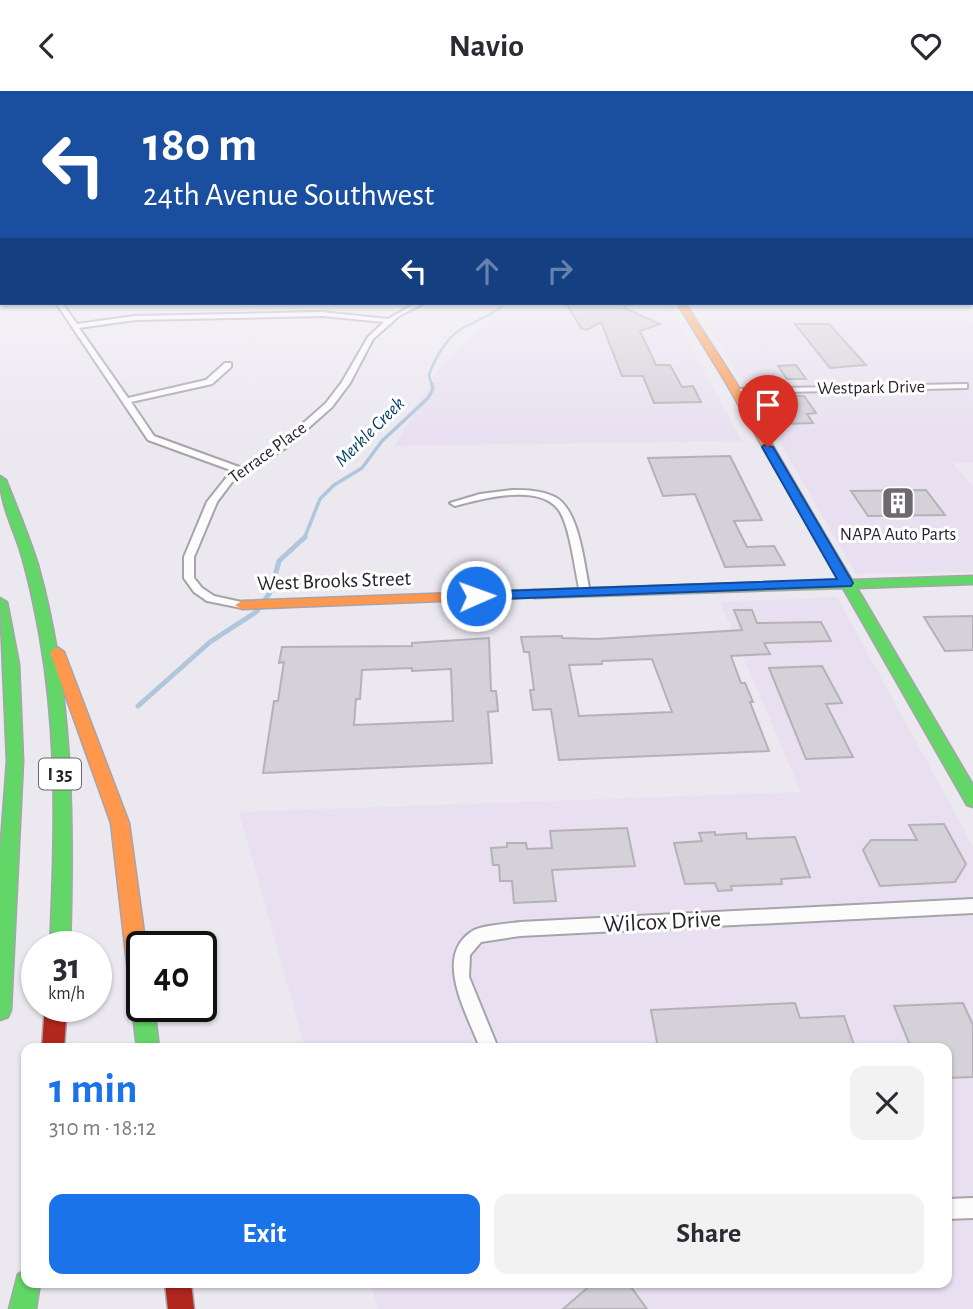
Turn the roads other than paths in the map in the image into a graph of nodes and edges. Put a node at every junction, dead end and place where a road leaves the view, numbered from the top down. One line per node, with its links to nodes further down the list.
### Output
1 (74, 323): 5 (street)
2 (99, 323): 5 (street)
3 (388, 323): 10 (street, Terrace Place)
4 (693, 323): 8 (main road)
5 (76, 326): 9 (street)
6 (228, 365): 9 (street)
7 (964, 386): 8 (street, Westpark Drive)
8 (736, 391): 14 (main road)
9 (125, 401): 10 (street)
10 (242, 471): 18 (street, Terrace Place)
11 (0, 480): 17 (main road, I 35)
12 (455, 503): 15 (street)
13 (973, 580): 14 (main road, West Brooks Street)
14 (846, 583): 15 (main road, West Brooks Street); 19 (main road)
15 (585, 592): 18 (main road, West Brooks Street)
16 (0, 602): 23 (main road, I 35)
17 (40, 603): 21 (main road, I 35); 22 (main road)
18 (242, 605)
19 (973, 800)
20 (973, 906): 28 (street, Wilcox Drive)
21 (60, 931)
22 (134, 931)
23 (0, 1010)
24 (55, 1022): 26 (main road)
25 (145, 1022): 27 (main road)
26 (53, 1043)
27 (147, 1043)
28 (487, 1043)
29 (973, 1207): 30 (street)
30 (952, 1209)
31 (26, 1288): 33 (main road)
32 (179, 1288): 34 (main road)
33 (23, 1309)
34 (181, 1309)

